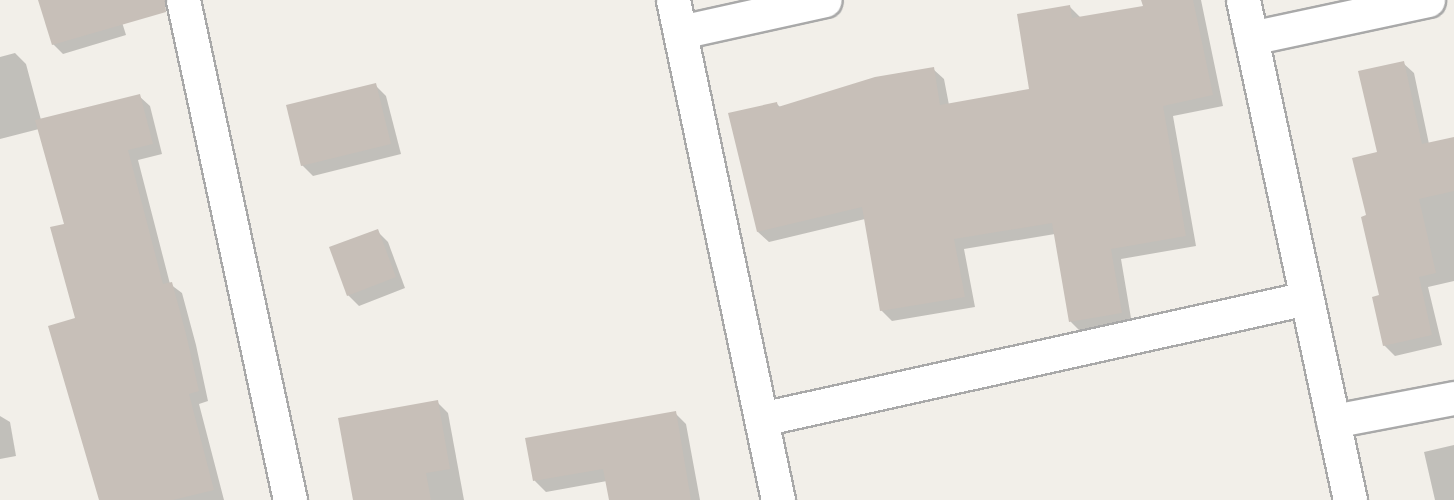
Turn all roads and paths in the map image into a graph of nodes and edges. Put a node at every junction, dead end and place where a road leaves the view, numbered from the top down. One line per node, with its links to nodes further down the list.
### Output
1 (183, 0): 12 (street)
2 (673, 0): 6 (street)
3 (825, 0): 6 (street)
4 (1243, 0): 7 (street)
5 (1428, 0): 7 (street)
6 (680, 32): 10 (street)
7 (1251, 38): 8 (street)
8 (1307, 298): 10 (street); 11 (street)
9 (1454, 398): 11 (street)
10 (760, 419): 13 (street)
11 (1333, 421): 14 (street)
12 (290, 500)
13 (778, 500)
14 (1350, 500)

